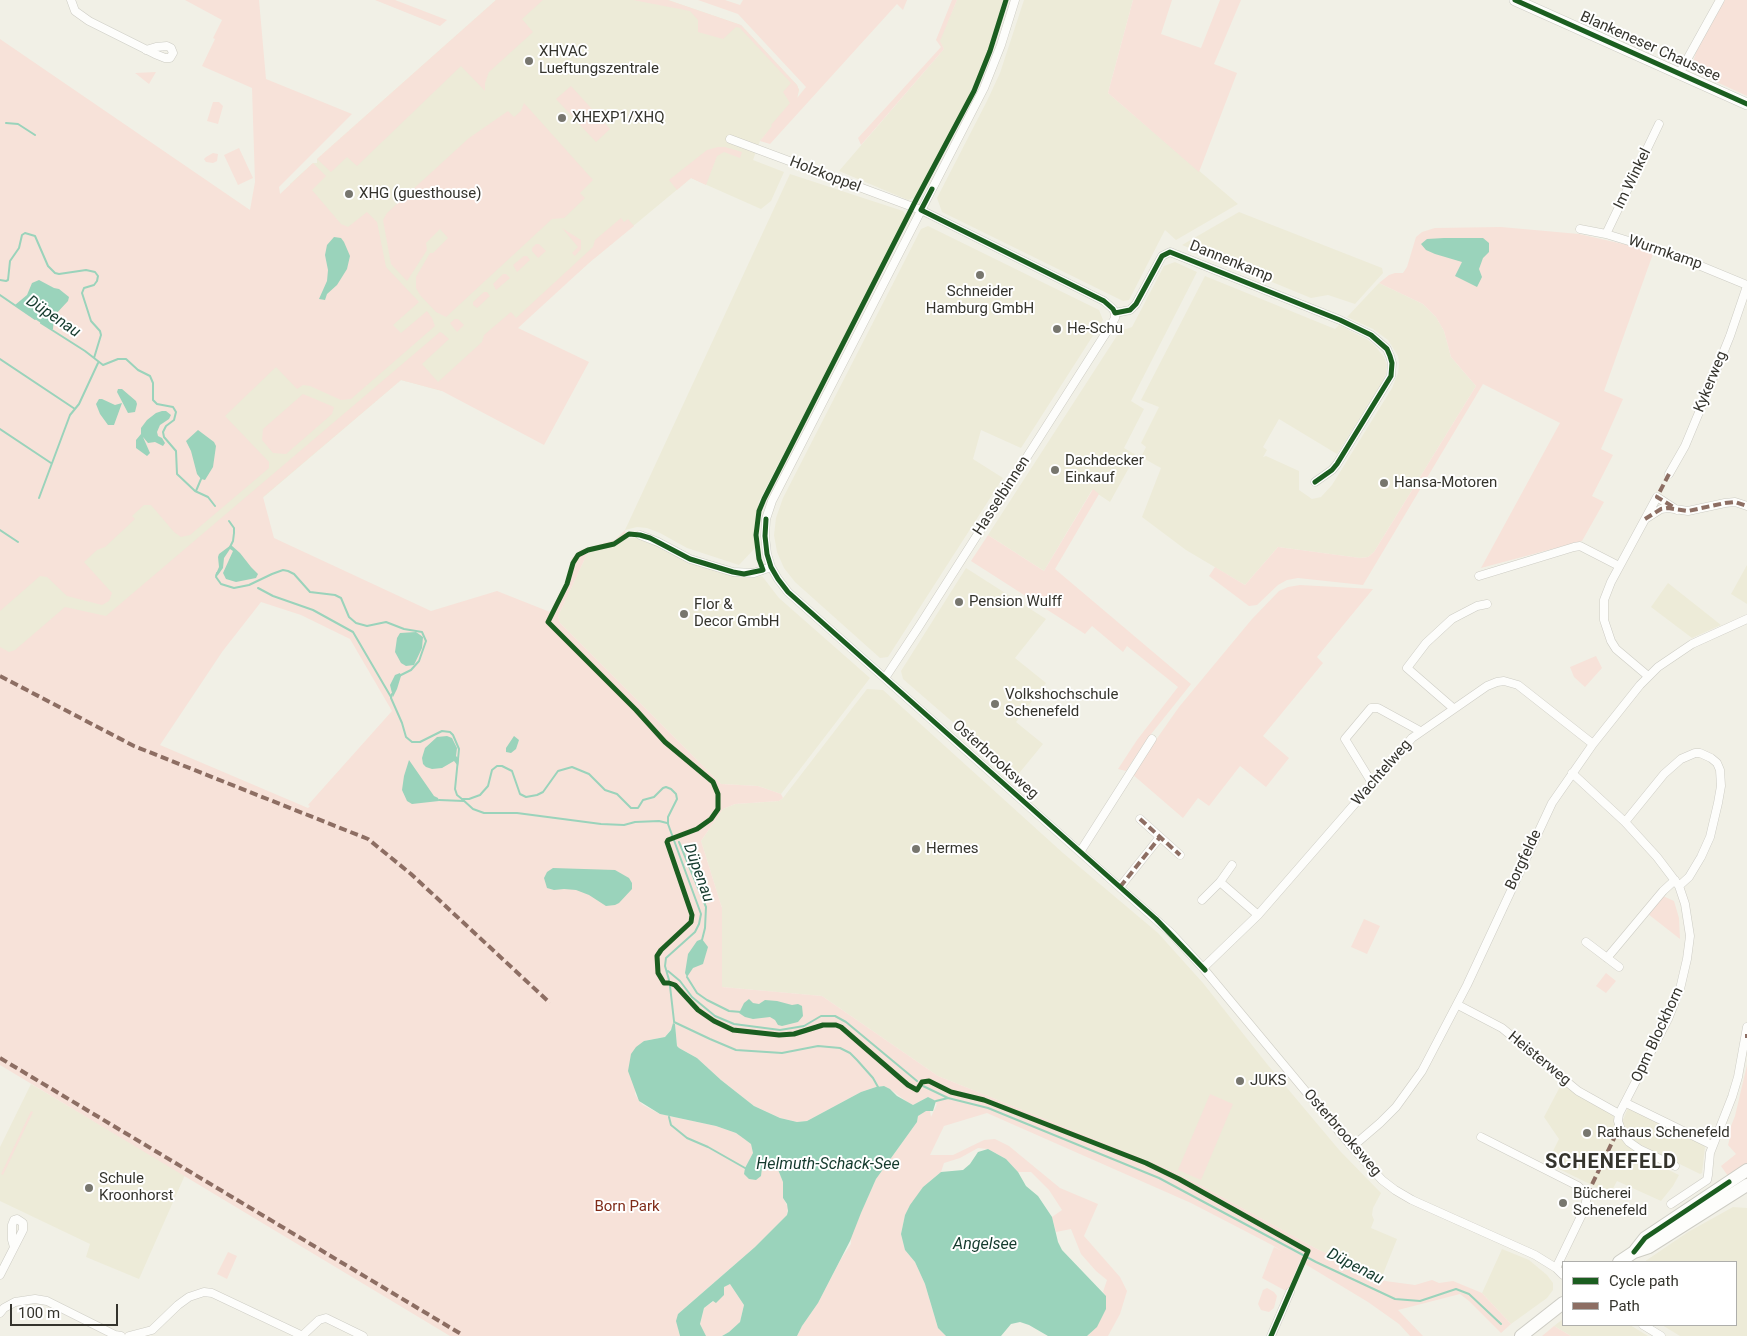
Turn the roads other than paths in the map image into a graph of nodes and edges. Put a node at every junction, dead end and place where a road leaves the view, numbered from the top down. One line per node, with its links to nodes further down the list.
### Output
1 (71, 0): 5 (street)
2 (1014, 0): 10 (street, Osterbrooksweg)
3 (1515, 0): 6 (main road, Blankeneser Chaussee)
4 (1720, 0): 6 (street)
5 (146, 50)
6 (1679, 74): 7 (main road, Blankeneser Chaussee)
7 (1747, 104)
8 (1659, 124): 12 (street, Im Winkel)
9 (730, 140): 10 (street, Holzkoppel)
10 (921, 210): 14 (street); 22 (street, Osterbrooksweg)
11 (1580, 229): 12 (street, Wurmkamp)
12 (1606, 234): 13 (street, Wurmkamp)
13 (1747, 285): 15 (street, Kykerweg)
14 (1115, 313): 16 (street, Dannenkamp); 27 (street, Hasselbinnen)
15 (1669, 474)
16 (1314, 482)
17 (1747, 506): 18 (street)
18 (1677, 510): 19 (street); 19 (street)
19 (1645, 519): 21 (street)
20 (640, 535): 22 (street)
21 (1619, 566): 23 (street); 26 (street)
22 (771, 567): 27 (street, Osterbrooksweg)
23 (1479, 576)
24 (1487, 604): 28 (street)
25 (1747, 618): 26 (street, Borgfelde)
26 (1648, 676): 31 (street, Borgfelde)
27 (884, 678): 37 (street, Osterbrooksweg)
28 (1453, 708): 29 (street, Wachtelweg); 31 (street, Wachtelweg)
29 (1420, 732): 33 (street, Wachtelweg); 33 (street)
30 (1152, 739): 37 (street)
31 (1592, 744): 32 (street, Borgfelde)
32 (1572, 773): 35 (street, Opm Blockhorn); 49 (street, Borgfelde)
33 (1372, 783): 44 (street, Wachtelweg)
34 (1140, 819): 36 (street)
35 (1625, 822): 41 (street, Opm Blockhorn); 41 (street)
36 (1160, 837): 38 (street); 42 (street)
37 (1080, 852): 42 (street, Osterbrooksweg)
38 (1180, 855)
39 (1232, 865): 40 (street)
40 (1220, 882): 43 (street); 44 (street)
41 (1677, 883): 46 (street); 52 (street, Opm Blockhorn)
42 (1120, 887): 48 (street, Osterbrooksweg)
43 (1202, 900)
44 (1258, 915): 48 (street, Wachtelweg)
45 (1586, 942): 46 (street)
46 (1606, 958): 47 (street)
47 (1619, 967)
48 (1203, 968): 56 (street, Osterbrooksweg)
49 (1458, 1005): 53 (street, Heisterweg); 56 (street, Borgfelde)
50 (1747, 1027): 51 (street)
51 (1746, 1036): 55 (street)
52 (1626, 1103): 53 (street, Opm Blockhorn); 55 (street)
53 (1619, 1114): 57 (street)
54 (1480, 1137): 64 (street)
55 (1712, 1145): 60 (street)
56 (1352, 1147): 64 (street, Osterbrooksweg)
57 (1675, 1166)
58 (1747, 1170): 62 (main road)
59 (1747, 1185): 62 (main road)
60 (1671, 1204)
61 (14, 1247): 66 (street)
62 (1634, 1252): 63 (main road)
63 (1620, 1261)
64 (1556, 1268): 65 (street, Osterbrooksweg)
65 (1562, 1274)
66 (0, 1275)
67 (1290, 1292): 75 (street)
68 (1562, 1304): 76 (main road)
69 (2, 1308): 71 (street)
70 (1645, 1326): 77 (street)
71 (121, 1336)
72 (129, 1336): 73 (street)
73 (302, 1336): 74 (street)
74 (363, 1336)
75 (1271, 1336)
76 (1520, 1336)
77 (1661, 1336)

